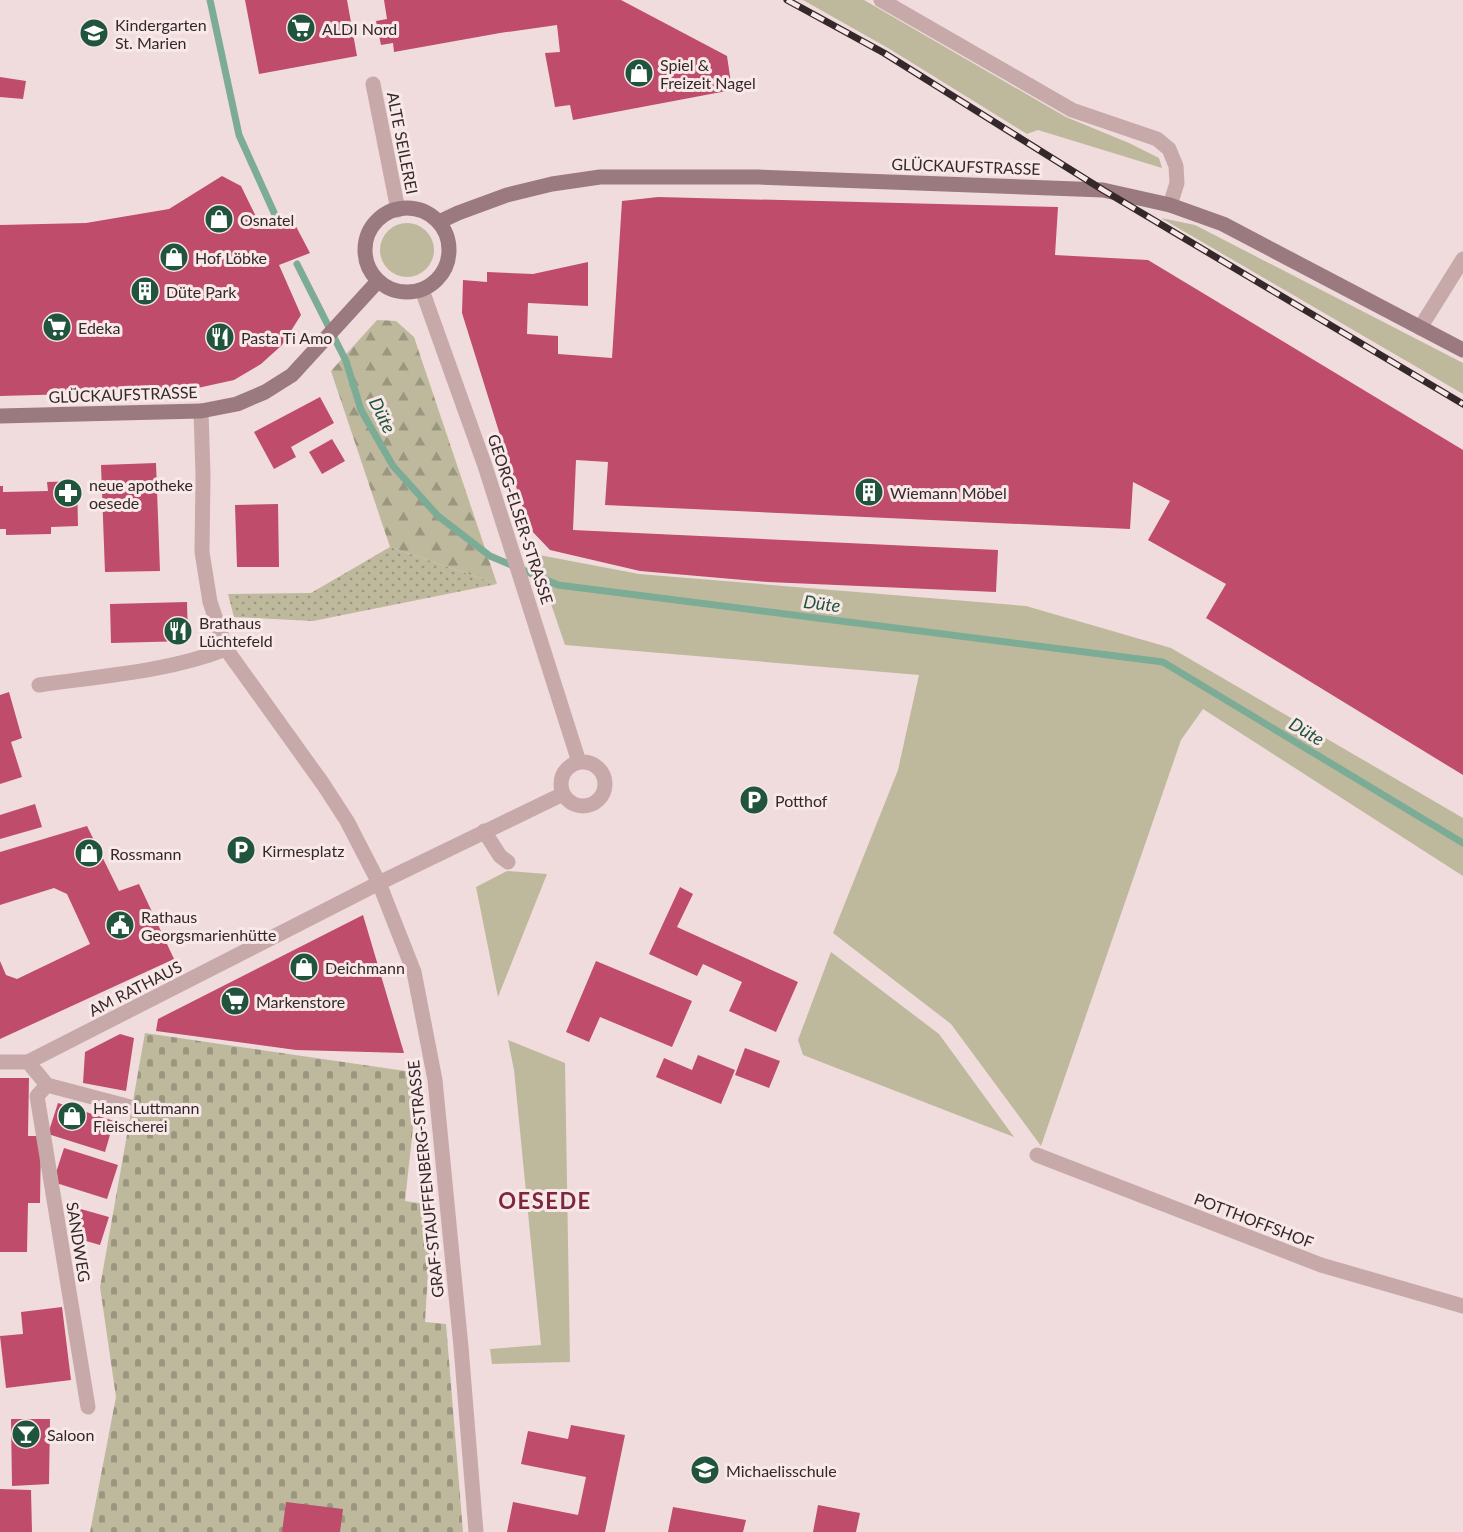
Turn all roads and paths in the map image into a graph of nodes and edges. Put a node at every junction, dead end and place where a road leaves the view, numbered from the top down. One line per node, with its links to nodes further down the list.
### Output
1 (881, 0): 3 (street)
2 (373, 84): 4 (street, ALTE SEILEREI)
3 (1170, 205): 5 (main road, GLÜCKAUFSTRASSE); 9 (main road, GLÜCKAUFSTRASSE)
4 (398, 210): 5 (main road); 7 (main road)
5 (439, 222): 8 (main road)
6 (1463, 259): 9 (street)
7 (378, 281): 8 (main road); 11 (main road, GLÜCKAUFSTRASSE)
8 (422, 290): 15 (street, GEORG-ELSER-STRASSE)
9 (1420, 328): 10 (main road, GLÜCKAUFSTRASSE)
10 (1463, 350)
11 (201, 411): 12 (main road, GLÜCKAUFSTRASSE); 13 (street, GRAF-STAUFFENBERG-STRASSE)
12 (0, 416)
13 (226, 649): 14 (street); 19 (street, GRAF-STAUFFENBERG-STRASSE)
14 (39, 685)
15 (579, 762): 16 (street); 16 (street)
16 (563, 794): 17 (street)
17 (484, 831): 18 (street); 19 (street)
18 (508, 862)
19 (379, 883): 21 (street, AM RATHAUS); 27 (street, GRAF-STAUFFENBERG-STRASSE)
20 (0, 1062): 21 (street, AM RATHAUS)
21 (28, 1062): 22 (street)
22 (47, 1086): 23 (street); 26 (street, SANDWEG)
23 (134, 1108)
24 (1036, 1155): 25 (street, POTTHOFFSHOF)
25 (1463, 1306)
26 (88, 1407)
27 (476, 1532)

